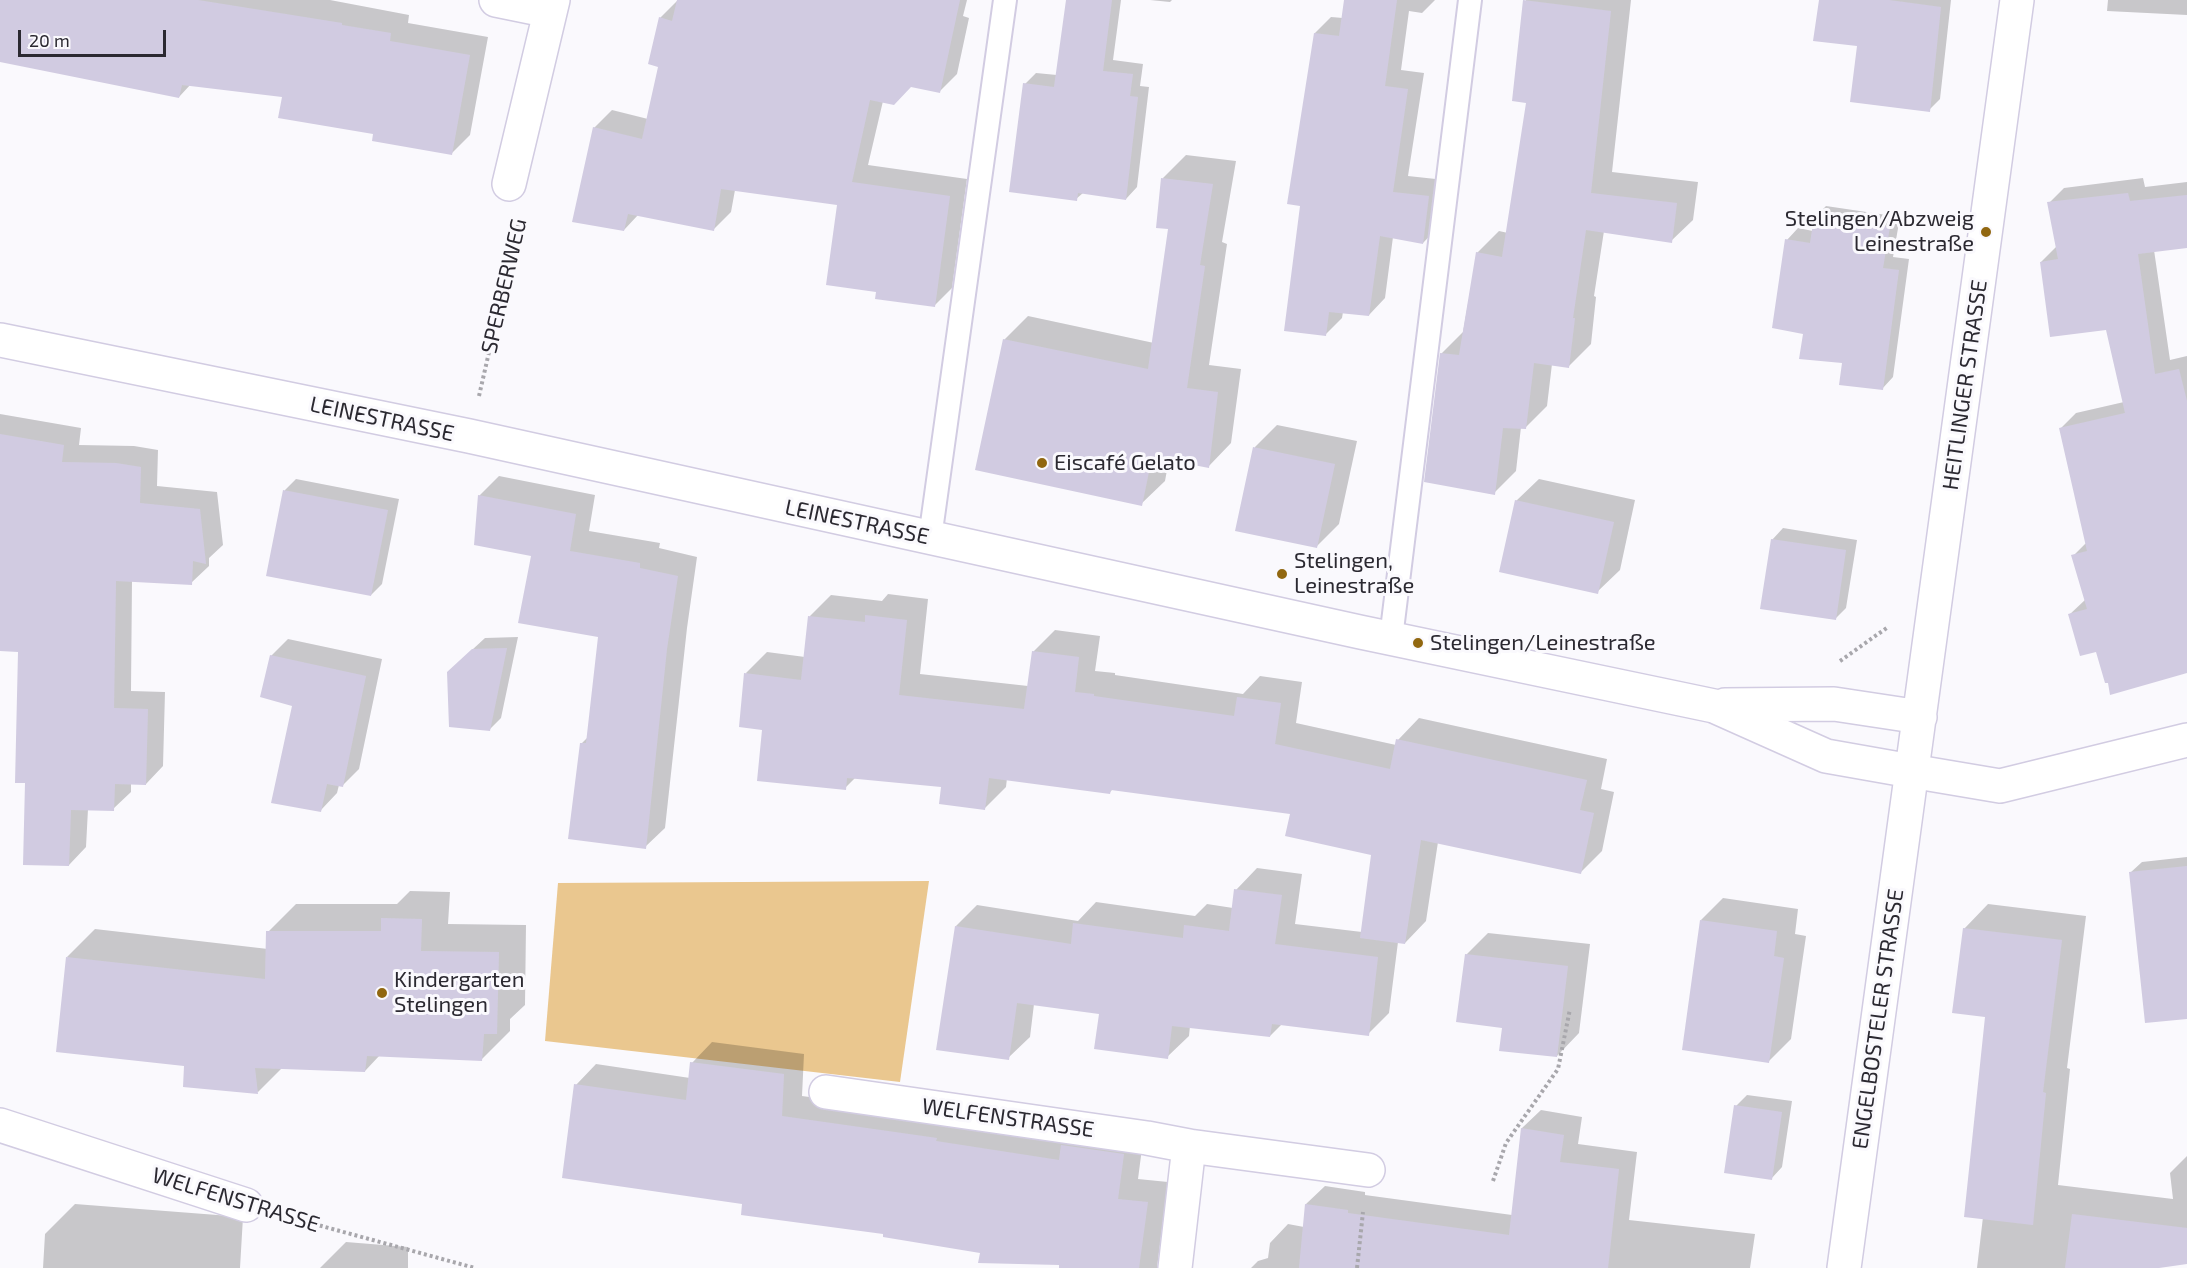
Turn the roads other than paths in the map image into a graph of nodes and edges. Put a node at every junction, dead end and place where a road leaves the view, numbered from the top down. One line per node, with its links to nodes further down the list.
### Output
1 (496, 0): 5 (street)
2 (1005, 0): 8 (lane)
3 (1470, 0): 9 (lane)
4 (2017, 0): 11 (street, HEITLINGER STRASSE)
5 (551, 6): 6 (street, SPERBERWEG)
6 (509, 184)
7 (0, 340): 8 (street, LEINESTRASSE)
8 (930, 538): 9 (street, LEINESTRASSE)
9 (1391, 638): 10 (street, LEINESTRASSE)
10 (1714, 705): 11 (street, LEINESTRASSE); 13 (street, LEINESTRASSE)
11 (1920, 717): 13 (street, HEITLINGER STRASSE)
12 (2187, 740): 13 (street, LEINESTRASSE)
13 (1911, 771): 20 (street, ENGELBOSTELER STRASSE)
14 (826, 1092): 16 (street, WELFENSTRASSE)
15 (0, 1125): 18 (street, WELFENSTRASSE)
16 (1189, 1146): 17 (street, WELFENSTRASSE); 19 (street)
17 (1368, 1170)
18 (246, 1205)
19 (1174, 1268)
20 (1844, 1268)

